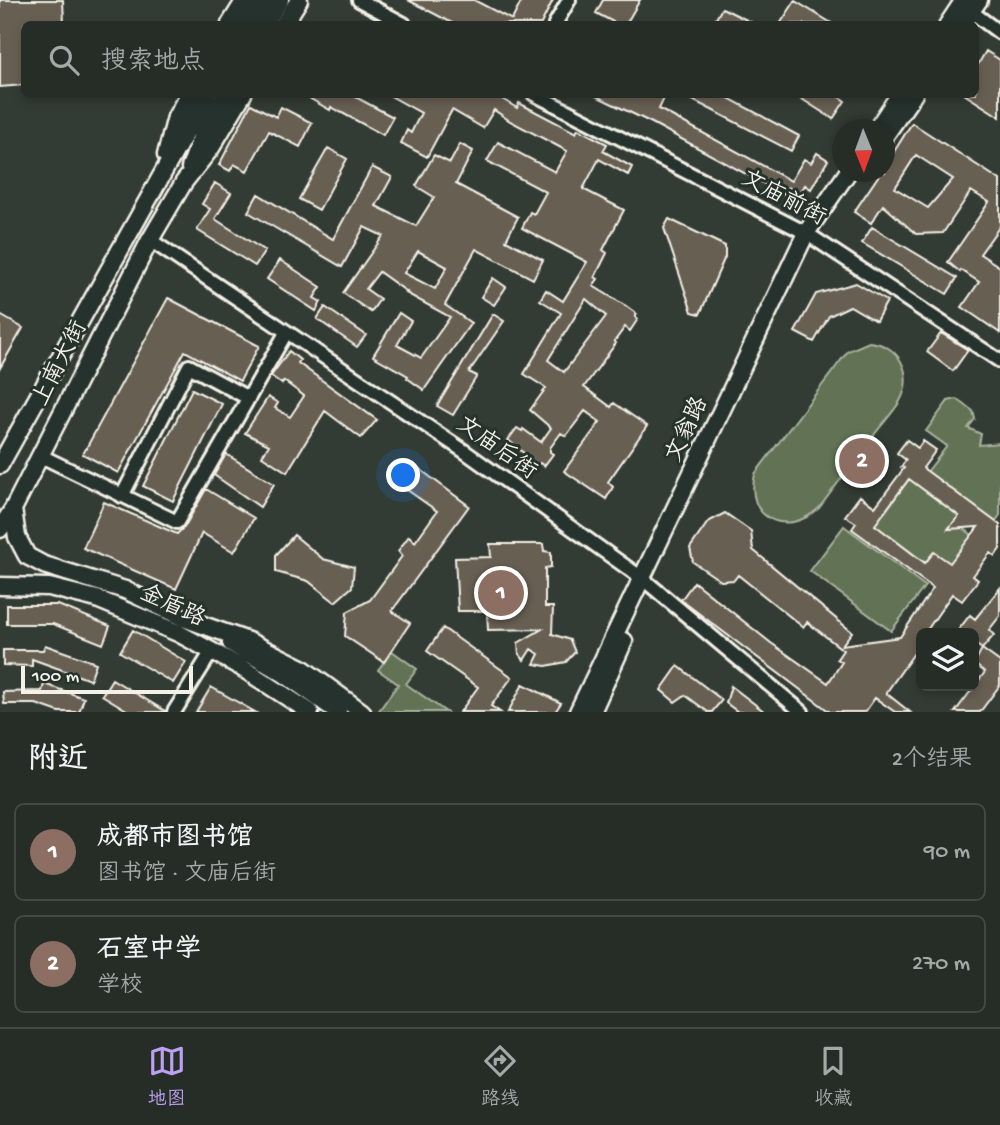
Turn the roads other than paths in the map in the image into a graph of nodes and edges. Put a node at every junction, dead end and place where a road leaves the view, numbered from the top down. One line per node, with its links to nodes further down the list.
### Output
1 (245, 0): 8 (main road)
2 (263, 0): 9 (main road)
3 (280, 0): 10 (main road)
4 (299, 0): 11 (main road)
5 (359, 0): 12 (street)
6 (569, 0): 13 (street)
7 (966, 7): 14 (main road); 15 (street)
8 (232, 21)
9 (250, 21)
10 (267, 21)
11 (286, 21)
12 (398, 21)
13 (557, 21)
14 (951, 21)
15 (1000, 33)
16 (188, 98): 26 (main road)
17 (207, 98): 25 (main road)
18 (222, 98): 25 (main road)
19 (241, 98): 27 (main road)
20 (542, 98): 30 (street, 文庙前街)
21 (897, 98): 23 (main road)
22 (911, 98): 24 (main road)
23 (884, 119)
24 (895, 121)
25 (197, 128): 26 (main road); 27 (main road)
26 (159, 181): 36 (main road, 上南大街)
27 (184, 182): 31 (main road, 上南大街)
28 (842, 182): 30 (main road, 文翁路)
29 (853, 182): 30 (main road, 文翁路)
30 (810, 236): 33 (street, 文庙前街); 40 (main road, 文翁路)
31 (150, 240): 32 (street, 文庙后街); 35 (main road, 上南大街)
32 (286, 333): 34 (street); 40 (street, 文庙后街)
33 (1000, 361)
34 (248, 398): 37 (street); 37 (street)
35 (41, 456): 37 (street); 38 (main road, 上南大街)
36 (0, 465)
37 (122, 496)
38 (13, 509): 39 (main road, 上南大街); 42 (main road, 金盾路)
39 (0, 529)
40 (646, 583): 48 (main road, 文翁路); 49 (main road, 文翁路); 50 (street, 文庙后街)
41 (0, 586): 43 (main road, 金盾路)
42 (186, 619): 46 (main road, 金盾路); 47 (main road, 金盾路)
43 (212, 651): 44 (street); 45 (main road, 金盾路)
44 (174, 712)
45 (310, 712)
46 (338, 712)
47 (362, 712)
48 (578, 712)
49 (592, 712)
50 (802, 712)

